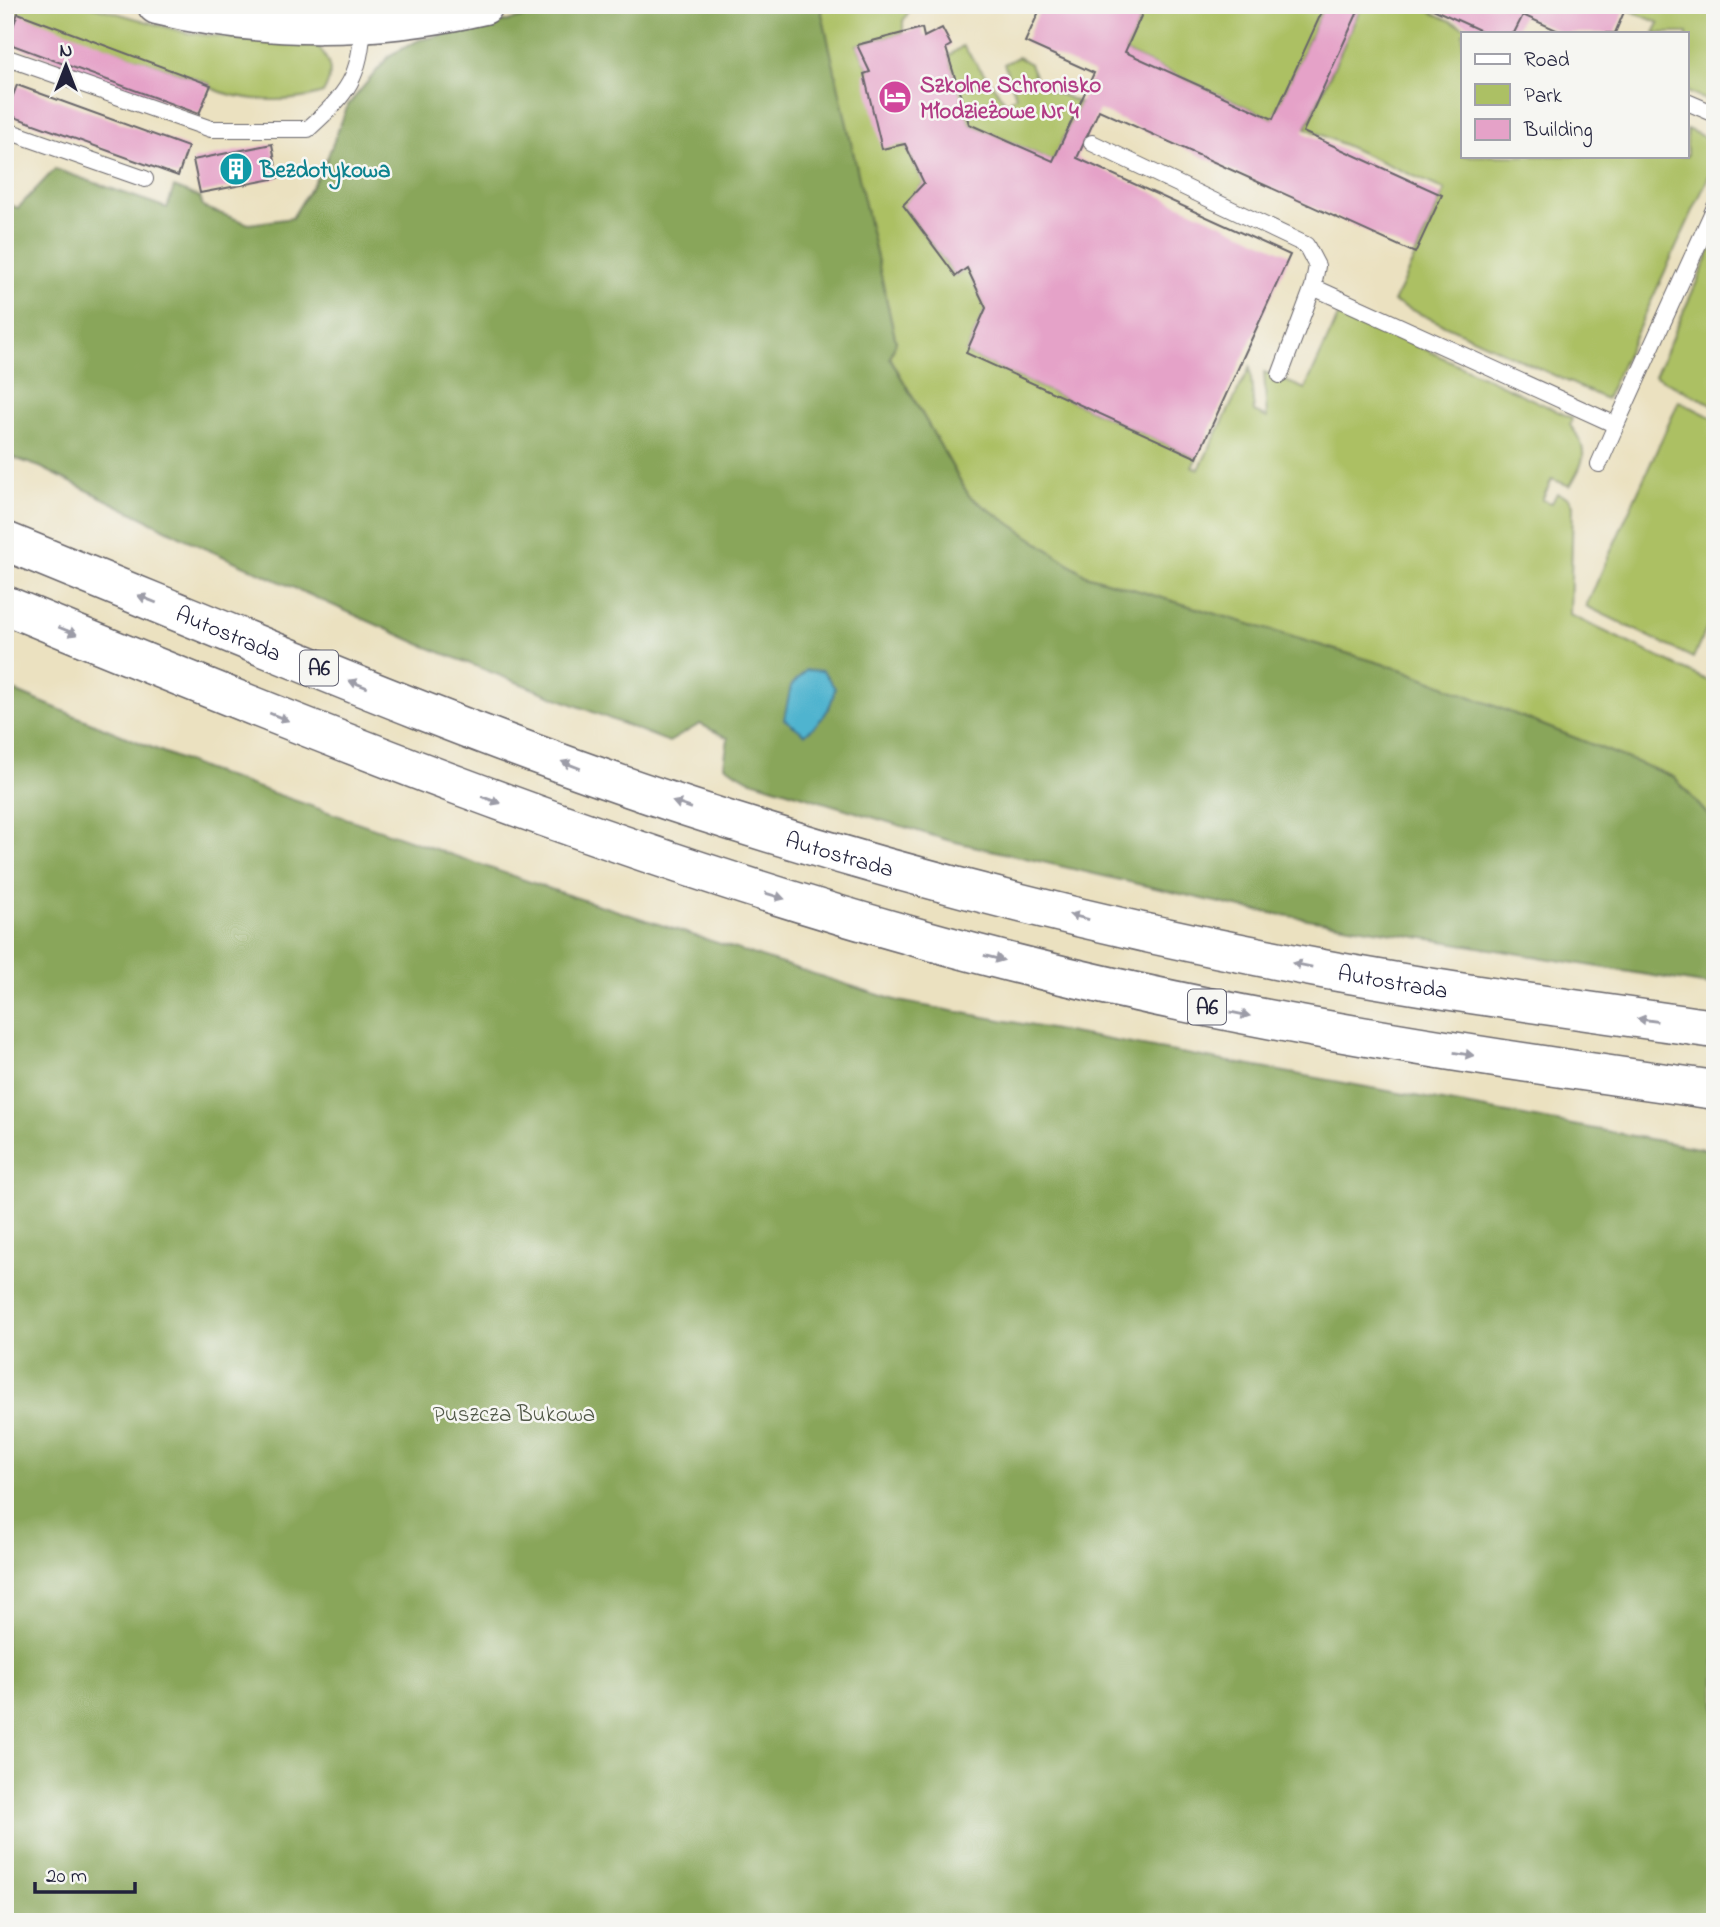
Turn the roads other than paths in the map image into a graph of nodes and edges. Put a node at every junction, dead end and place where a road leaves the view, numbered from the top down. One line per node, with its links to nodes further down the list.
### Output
1 (158, 5): 3 (main road)
2 (484, 5): 3 (main road)
3 (363, 22): 4 (lane)
4 (5, 57)
5 (1688, 102): 6 (lane)
6 (1715, 114)
7 (5, 130): 9 (lane)
8 (1092, 143): 11 (lane)
9 (145, 179)
10 (1715, 207): 13 (lane)
11 (1314, 287): 12 (lane); 13 (lane)
12 (1280, 375)
13 (1616, 425): 14 (lane)
14 (1599, 464)
15 (5, 541): 17 (main road, Autostrada / A6, one-way to 15)
16 (5, 606): 18 (main road, A6, one-way to 18)
17 (1715, 1029)
18 (1715, 1090)

